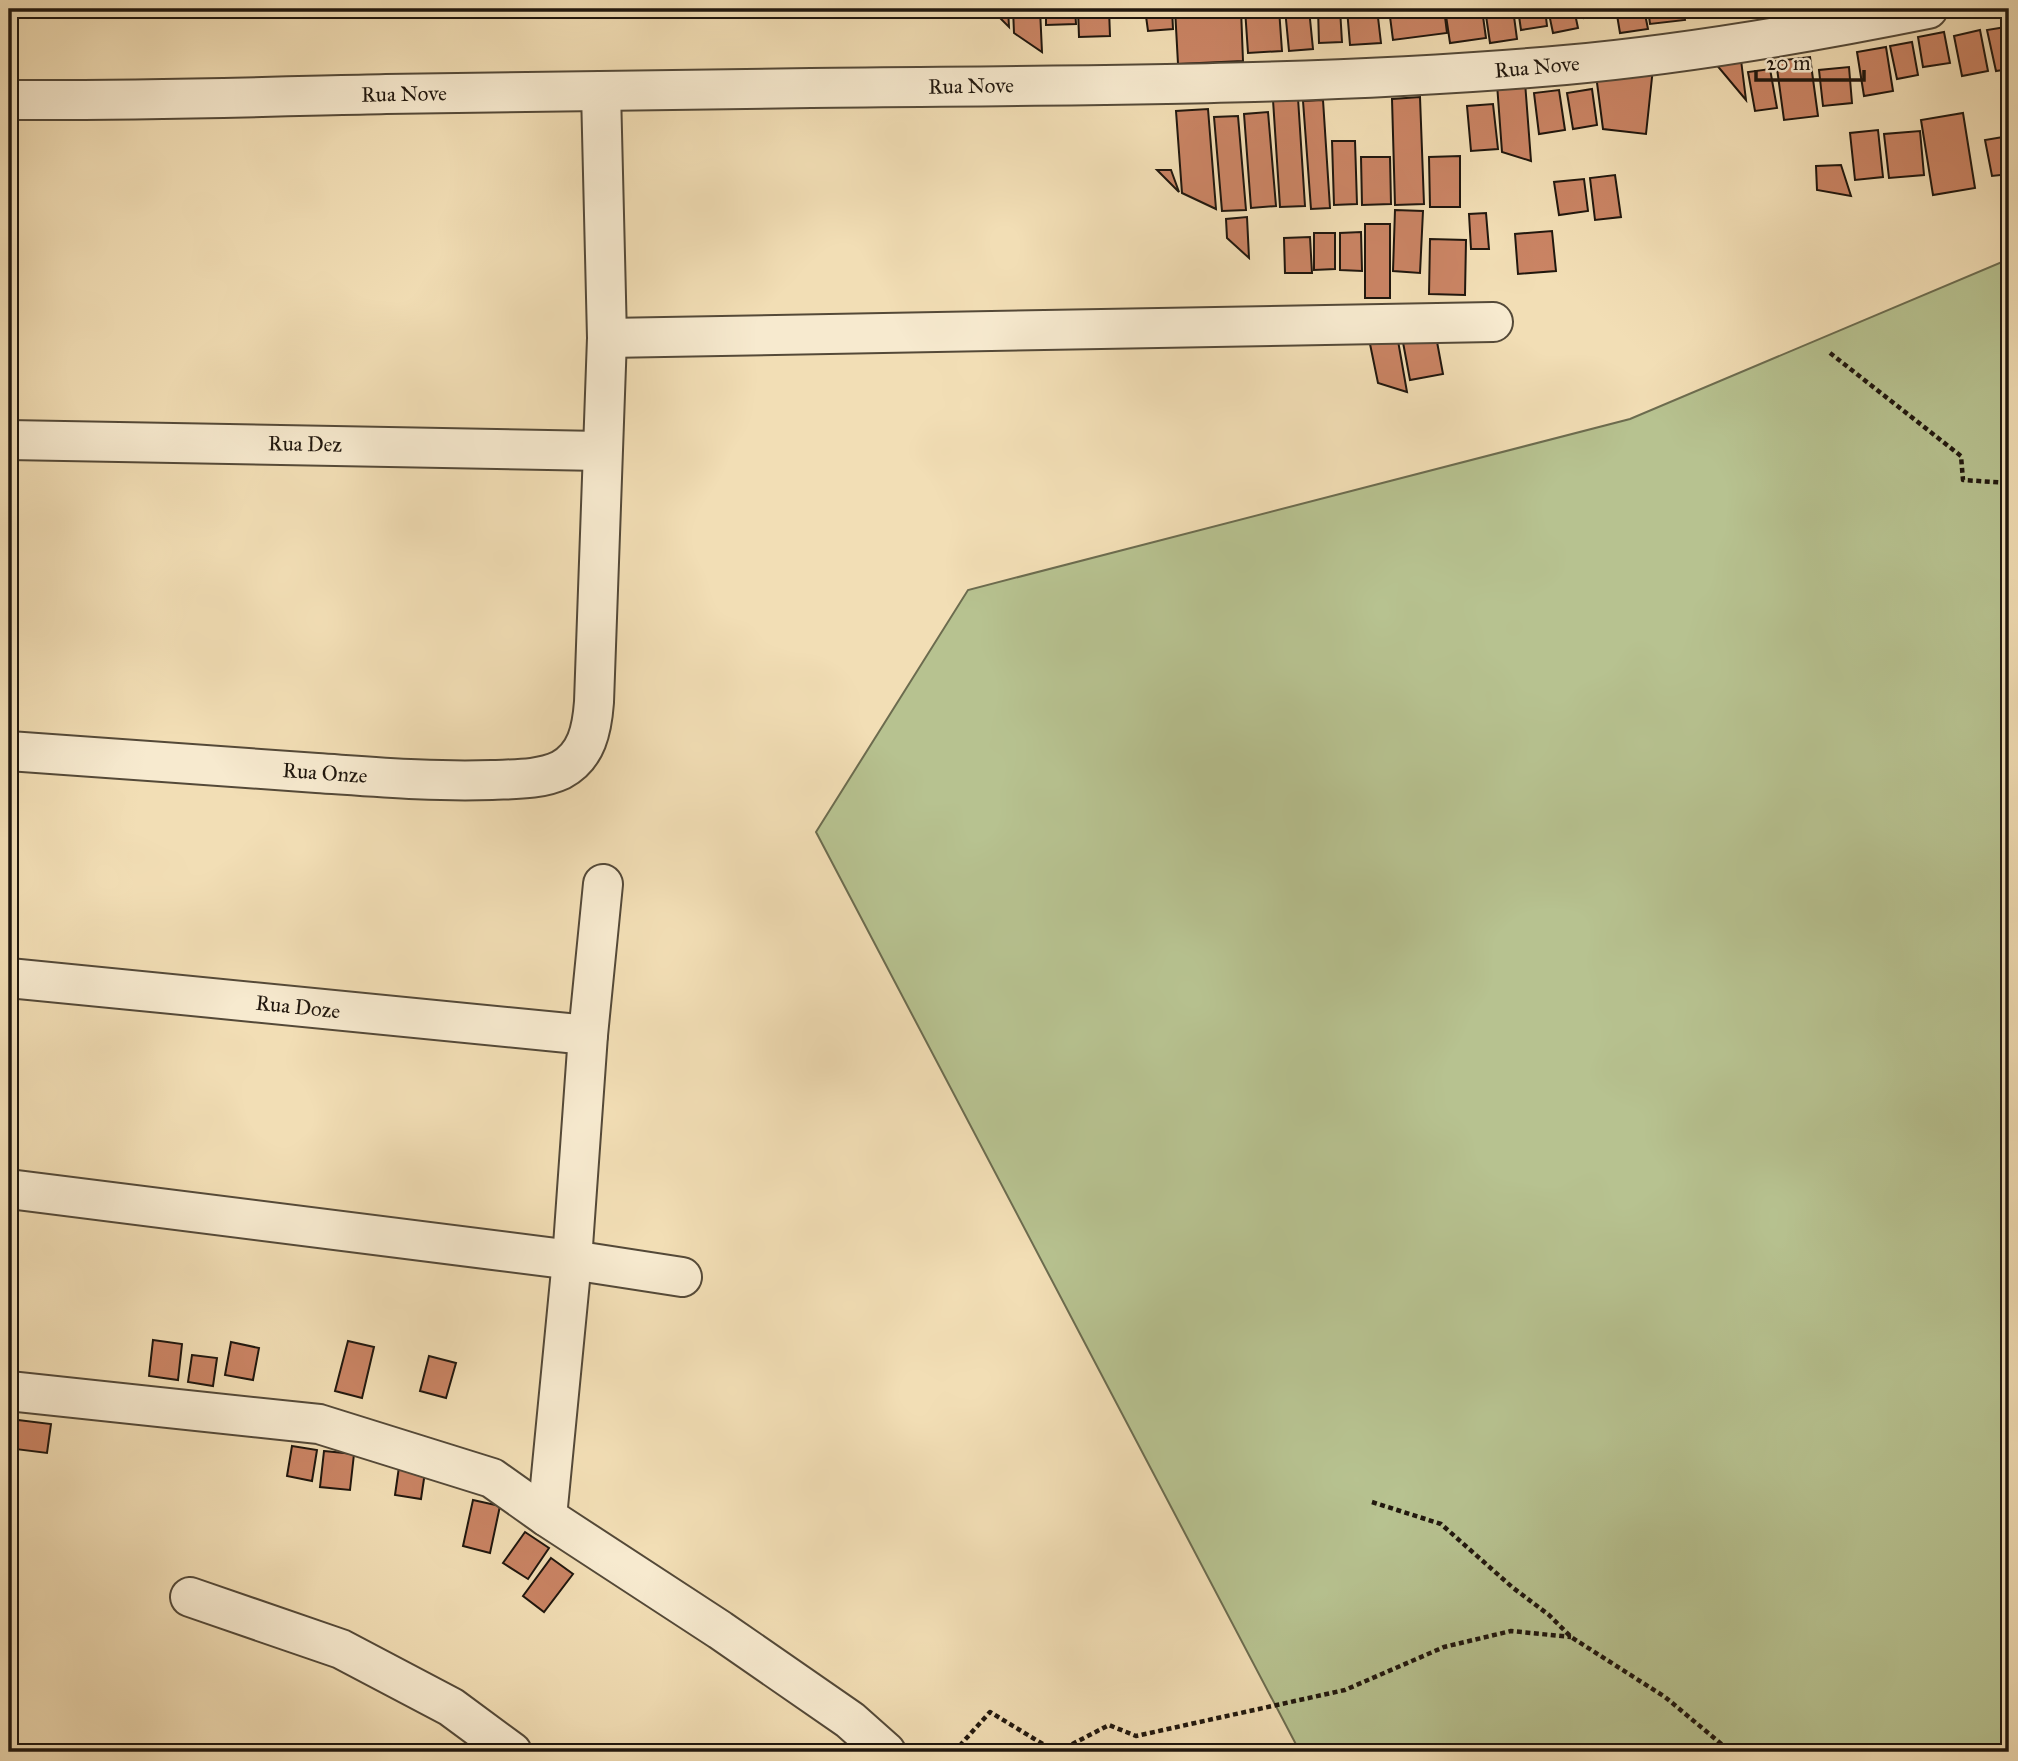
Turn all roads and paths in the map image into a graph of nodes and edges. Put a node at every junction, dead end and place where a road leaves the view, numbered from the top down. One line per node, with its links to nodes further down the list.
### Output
1 (1928, 9): 2 (street, Rua Nove)
2 (601, 91): 3 (street, Rua Nove); 5 (street, Rua Onze)
3 (9, 100)
4 (1493, 322): 5 (street)
5 (607, 338): 8 (street, Rua Onze)
6 (1830, 353): 9 (path)
7 (9, 440): 8 (street, Rua Dez)
8 (601, 451): 10 (street, Rua Onze)
9 (2009, 483)
10 (9, 751)
11 (603, 884): 13 (street)
12 (9, 978): 13 (street, Rua Doze)
13 (587, 1035): 15 (street)
14 (9, 1189): 15 (street)
15 (572, 1260): 16 (street); 19 (street)
16 (682, 1277)
17 (9, 1391): 19 (street)
18 (1373, 1502): 21 (path)
19 (547, 1517): 23 (street)
20 (190, 1597): 22 (street)
21 (1571, 1637): 25 (path); 26 (path)
22 (512, 1752)
23 (886, 1752)
24 (954, 1752): 25 (path)
25 (1056, 1752)
26 (1731, 1752)

